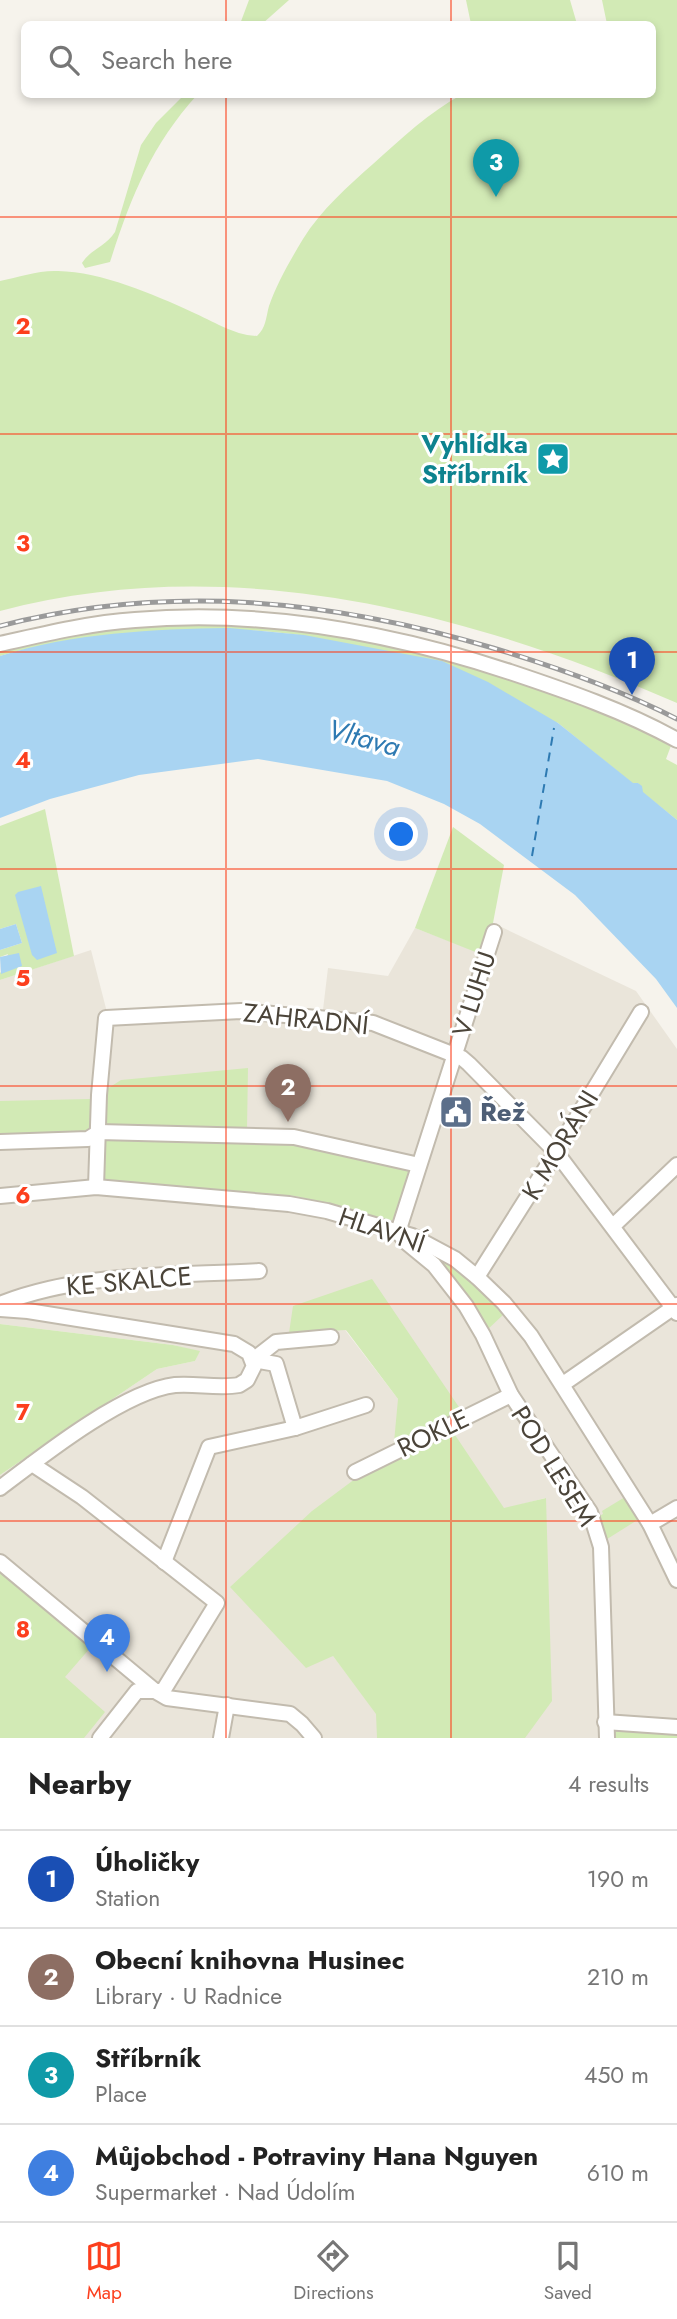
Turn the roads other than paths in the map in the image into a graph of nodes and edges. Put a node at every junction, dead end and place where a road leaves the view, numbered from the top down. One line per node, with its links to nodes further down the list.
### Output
1 (0, 644): 2 (street)
2 (677, 740)
3 (494, 932): 5 (street, V LUHU)
4 (640, 1012): 8 (street, K MORÁNI)
5 (454, 1056): 6 (street, ZAHRADNÍ); 8 (street, ZAHRADNÍ); 9 (street, V LUHU)
6 (99, 1132): 7 (street); 9 (street); 11 (street, ZAHRADNÍ)
7 (0, 1142)
8 (556, 1152): 13 (street, ZAHRADNÍ); 16 (street, K MORÁNI)
9 (419, 1165): 14 (street, V LUHU)
10 (677, 1165): 13 (street)
11 (96, 1187): 12 (street, HLAVNÍ); 14 (street, HLAVNÍ)
12 (0, 1196)
13 (613, 1226): 19 (street, ZAHRADNÍ)
14 (398, 1232): 16 (street, HLAVNÍ); 23 (street, POD LESEM)
15 (259, 1271): 17 (street, KE SKALCE)
16 (477, 1277): 22 (street, HLAVNÍ)
17 (0, 1304)
18 (0, 1309): 21 (street)
19 (676, 1309): 22 (street)
20 (331, 1337): 21 (street)
21 (253, 1360): 25 (street); 26 (street)
22 (563, 1384): 30 (street, HLAVNÍ)
23 (511, 1395): 27 (street, ROKLE); 36 (street, POD LESEM)
24 (366, 1405): 25 (street)
25 (295, 1428): 32 (street)
26 (32, 1464): 28 (street); 32 (street)
27 (355, 1472)
28 (0, 1488)
29 (677, 1508): 30 (street)
30 (650, 1524): 33 (street, HLAVNÍ)
31 (0, 1562): 34 (street)
32 (164, 1562): 34 (street)
33 (677, 1580)
34 (155, 1691): 35 (street); 38 (street)
35 (227, 1705): 39 (street); 40 (street)
36 (605, 1722): 37 (street); 41 (street, POD LESEM)
37 (677, 1727)
38 (100, 1738)
39 (221, 1738)
40 (314, 1738)
41 (607, 1738)

